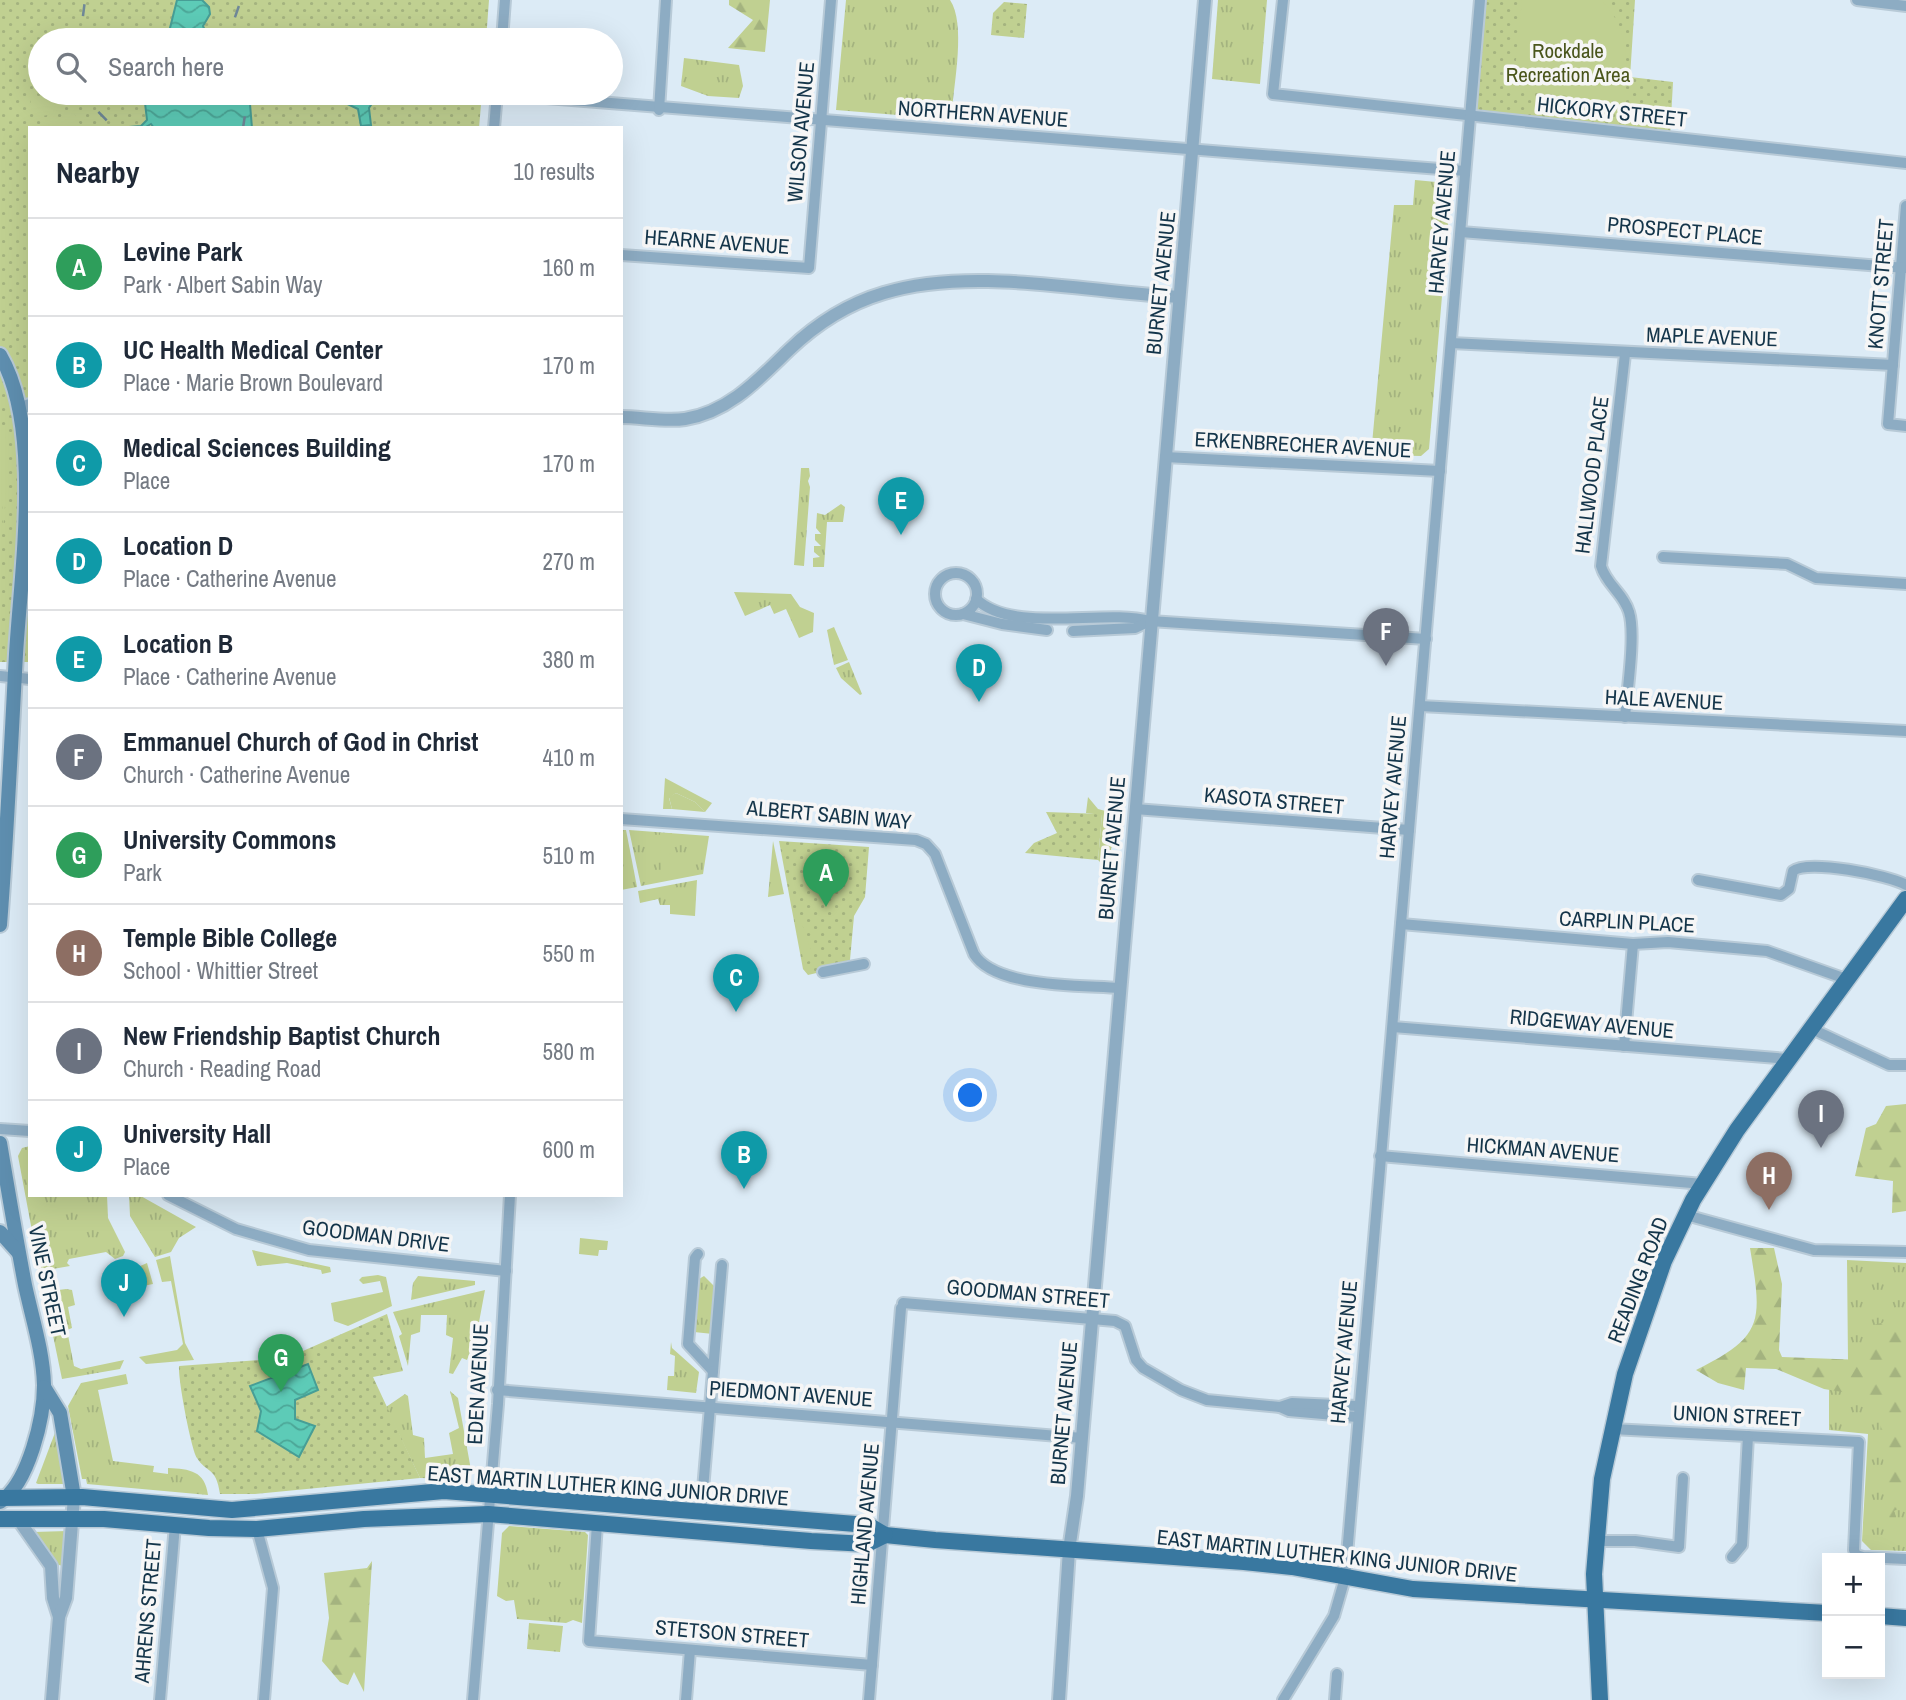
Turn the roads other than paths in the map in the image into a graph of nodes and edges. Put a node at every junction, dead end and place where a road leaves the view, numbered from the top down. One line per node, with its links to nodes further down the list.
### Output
1 (505, 0): 9 (street)
2 (666, 0): 12 (street)
3 (831, 0): 14 (street, WILSON AVENUE)
4 (1205, 0): 16 (street, BURNET AVENUE)
5 (1283, 0): 13 (street, HICKORY STREET)
6 (1480, 0): 13 (street, HARVEY AVENUE)
7 (1857, 0): 8 (street)
8 (1906, 6)
9 (503, 28)
10 (496, 105): 15 (street)
11 (608, 105): 12 (street, NORTHERN AVENUE)
12 (659, 110): 14 (street, NORTHERN AVENUE)
13 (1470, 116): 17 (street, HICKORY STREET); 18 (street, HARVEY AVENUE)
14 (821, 121): 16 (street, NORTHERN AVENUE); 22 (street, WILSON AVENUE)
15 (494, 126)
16 (1195, 149): 18 (street, NORTHERN AVENUE); 24 (street, BURNET AVENUE)
17 (1906, 163)
18 (1465, 171): 20 (street, HARVEY AVENUE)
19 (1906, 206): 23 (street, KNOTT STREET)
20 (1461, 232): 23 (street, PROSPECT PLACE); 25 (street, HARVEY AVENUE)
21 (623, 255): 22 (street, HEARNE AVENUE)
22 (809, 268)
23 (1903, 268): 28 (street, KNOTT STREET)
24 (1179, 297): 30 (street); 32 (street, BURNET AVENUE)
25 (1451, 344): 26 (street, MAPLE AVENUE); 33 (street, HARVEY AVENUE)
26 (1625, 354): 28 (street, MAPLE AVENUE); 45 (street, HALLWOOD PLACE)
27 (0, 355): 29 (main road)
28 (1894, 365): 31 (street)
29 (25, 407): 43 (main road)
30 (623, 417)
31 (1906, 426)
32 (1165, 457): 33 (street, ERKENBRECHER AVENUE); 38 (street, BURNET AVENUE)
33 (1440, 471): 41 (street, HARVEY AVENUE)
34 (1663, 557): 35 (street)
35 (1906, 584)
36 (976, 599): 37 (street); 37 (street); 38 (street)
37 (963, 614): 39 (street)
38 (1150, 621): 40 (street); 41 (street); 47 (street, BURNET AVENUE)
39 (1046, 629)
40 (1073, 631)
41 (1426, 639): 44 (street, HARVEY AVENUE)
42 (0, 676): 43 (street)
43 (22, 678): 54 (main road)
44 (1420, 706): 45 (street, HALE AVENUE); 49 (street, HARVEY AVENUE)
45 (1625, 717): 46 (street, HALE AVENUE)
46 (1906, 731)
47 (1135, 809): 49 (street, KASOTA STREET); 59 (street, BURNET AVENUE)
48 (623, 819): 59 (street, ALBERT SABIN WAY)
49 (1409, 830): 53 (street, HARVEY AVENUE)
50 (1698, 880): 51 (street)
51 (1906, 885)
52 (1906, 899): 58 (main road, READING ROAD)
53 (1401, 924): 55 (street, CARPLIN PLACE); 60 (street, HARVEY AVENUE)
54 (0, 925)
55 (1633, 944): 58 (street, CARPLIN PLACE); 62 (street)
56 (864, 964): 57 (street)
57 (823, 972)
58 (1846, 979): 61 (main road, READING ROAD)
59 (1119, 988): 80 (street, BURNET AVENUE)
60 (1393, 1027): 62 (street, RIDGEWAY AVENUE); 68 (street, HARVEY AVENUE)
61 (1812, 1029): 63 (main road, READING ROAD); 64 (street)
62 (1624, 1046): 63 (street, RIDGEWAY AVENUE)
63 (1788, 1059): 69 (main road, READING ROAD)
64 (1906, 1065)
65 (0, 1129): 66 (street)
66 (28, 1131)
67 (0, 1143): 75 (main road, VINE STREET)
68 (1380, 1156): 69 (street, HICKMAN AVENUE); 85 (street, HARVEY AVENUE)
69 (1703, 1184): 72 (main road, READING ROAD)
70 (172, 1197): 78 (street, GOODMAN DRIVE)
71 (510, 1197): 78 (street, EDEN AVENUE)
72 (1686, 1215): 74 (street); 87 (main road, READING ROAD)
73 (0, 1232): 75 (main road)
74 (1906, 1252)
75 (20, 1254): 82 (main road, VINE STREET)
76 (698, 1254): 81 (street)
77 (722, 1265): 81 (street)
78 (506, 1271): 83 (street, EDEN AVENUE)
79 (902, 1306): 80 (street, GOODMAN STREET); 86 (street, HIGHLAND AVENUE)
80 (1091, 1318): 85 (street, GOODMAN STREET); 89 (street, BURNET AVENUE)
81 (713, 1371): 84 (street)
82 (44, 1387): 92 (main road, VINE STREET); 93 (main road, VINE STREET)
83 (497, 1390): 84 (street, PIEDMONT AVENUE); 91 (street, EDEN AVENUE)
84 (710, 1408): 86 (street, PIEDMONT AVENUE); 94 (street)
85 (1358, 1411): 106 (street, HARVEY AVENUE)
86 (894, 1421): 89 (street, PIEDMONT AVENUE); 101 (street, HIGHLAND AVENUE)
87 (1612, 1429): 88 (street, UNION STREET); 102 (main road, READING ROAD)
88 (1748, 1436): 104 (street); 105 (street, UNION STREET)
89 (1082, 1438): 103 (street, BURNET AVENUE)
90 (1683, 1478): 102 (street)
91 (490, 1494): 92 (main road, EAST MARTIN LUTHER KING JUNIOR DRIVE); 94 (main road, EAST MARTIN LUTHER KING JUNIOR DRIVE); 95 (street, EDEN AVENUE)
92 (74, 1497): 93 (main road, EAST MARTIN LUTHER KING JUNIOR DRIVE); 96 (street)
93 (2, 1499): 97 (main road)
94 (701, 1513): 101 (main road, EAST MARTIN LUTHER KING JUNIOR DRIVE)
95 (488, 1514): 98 (main road, EAST MARTIN LUTHER KING JUNIOR DRIVE); 100 (main road, EAST MARTIN LUTHER KING JUNIOR DRIVE); 118 (street, EDEN AVENUE)
96 (74, 1518): 97 (main road, EAST MARTIN LUTHER KING JUNIOR DRIVE); 99 (main road, EAST MARTIN LUTHER KING JUNIOR DRIVE); 110 (street)
97 (5, 1520): 110 (street)
98 (597, 1524): 101 (main road, EAST MARTIN LUTHER KING JUNIOR DRIVE); 112 (street, STETSON STREET)
99 (175, 1525): 100 (main road, EAST MARTIN LUTHER KING JUNIOR DRIVE); 116 (street, AHRENS STREET)
100 (257, 1529): 117 (street)
101 (885, 1535): 103 (main road, EAST MARTIN LUTHER KING JUNIOR DRIVE); 113 (street, HIGHLAND AVENUE)
102 (1595, 1541): 107 (main road, READING ROAD)
103 (1069, 1550): 106 (main road, EAST MARTIN LUTHER KING JUNIOR DRIVE); 121 (street, BURNET AVENUE)
104 (1732, 1557)
105 (1906, 1559)
106 (1345, 1578): 107 (main road, EAST MARTIN LUTHER KING JUNIOR DRIVE); 122 (street, HARVEY AVENUE)
107 (1597, 1601): 108 (main road, EAST MARTIN LUTHER KING JUNIOR DRIVE); 124 (main road, READING ROAD)
108 (1822, 1613)
109 (1885, 1616): 111 (main road)
110 (59, 1617): 115 (street)
111 (1906, 1618)
112 (690, 1650): 113 (street, STETSON STREET); 119 (street)
113 (872, 1665): 120 (street, HIGHLAND AVENUE)
114 (1337, 1674): 123 (street)
115 (52, 1700)
116 (160, 1700)
117 (264, 1700)
118 (473, 1700)
119 (686, 1700)
120 (869, 1700)
121 (1059, 1700)
122 (1283, 1700)
123 (1335, 1700)
124 (1600, 1700)

